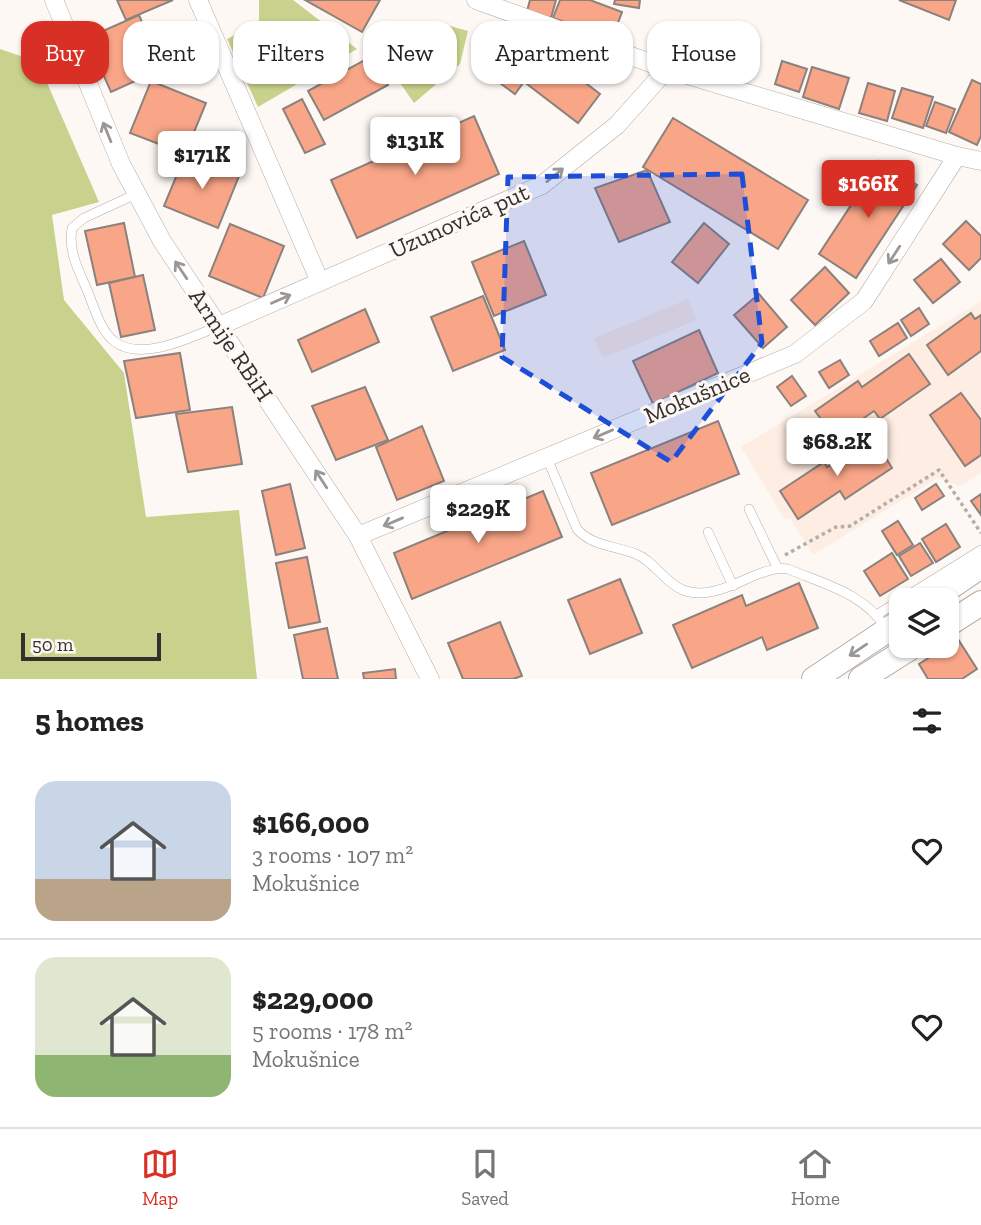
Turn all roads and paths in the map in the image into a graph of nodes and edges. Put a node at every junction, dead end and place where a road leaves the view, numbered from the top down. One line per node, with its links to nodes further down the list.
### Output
1 (54, 0): 9 (street, Armije RBiH, one-way to 1)
2 (198, 0): 10 (street)
3 (478, 0): 4 (street)
4 (647, 62)
5 (654, 84): 10 (street, Uzunovića put, one-way to 5)
6 (717, 84): 7 (street)
7 (957, 156): 8 (street); 12 (street, Mokušnice, one-way to 12)
8 (981, 161)
9 (136, 194): 11 (street, Armije RBiH, one-way to 9); 11 (lane)
10 (320, 282): 11 (street, Uzunovića put, one-way to 10)
11 (219, 326): 16 (street, Armije RBiH, one-way to 11)
12 (547, 458): 16 (street, Mokušnice, one-way to 16); 20 (lane)
13 (749, 509): 18 (lane)
14 (708, 532): 20 (lane)
15 (981, 533): 18 (path)
16 (358, 536): 27 (street, Armije RBiH)
17 (981, 550): 21 (lane)
18 (776, 564): 20 (lane); 25 (lane)
19 (981, 566): 22 (main road)
20 (733, 586)
21 (932, 588)
22 (949, 588)
23 (981, 603): 24 (main road)
24 (959, 617)
25 (889, 622): 28 (main road, one-way to 28)
26 (895, 658): 29 (main road)
27 (430, 679)
28 (814, 679)
29 (861, 679)

